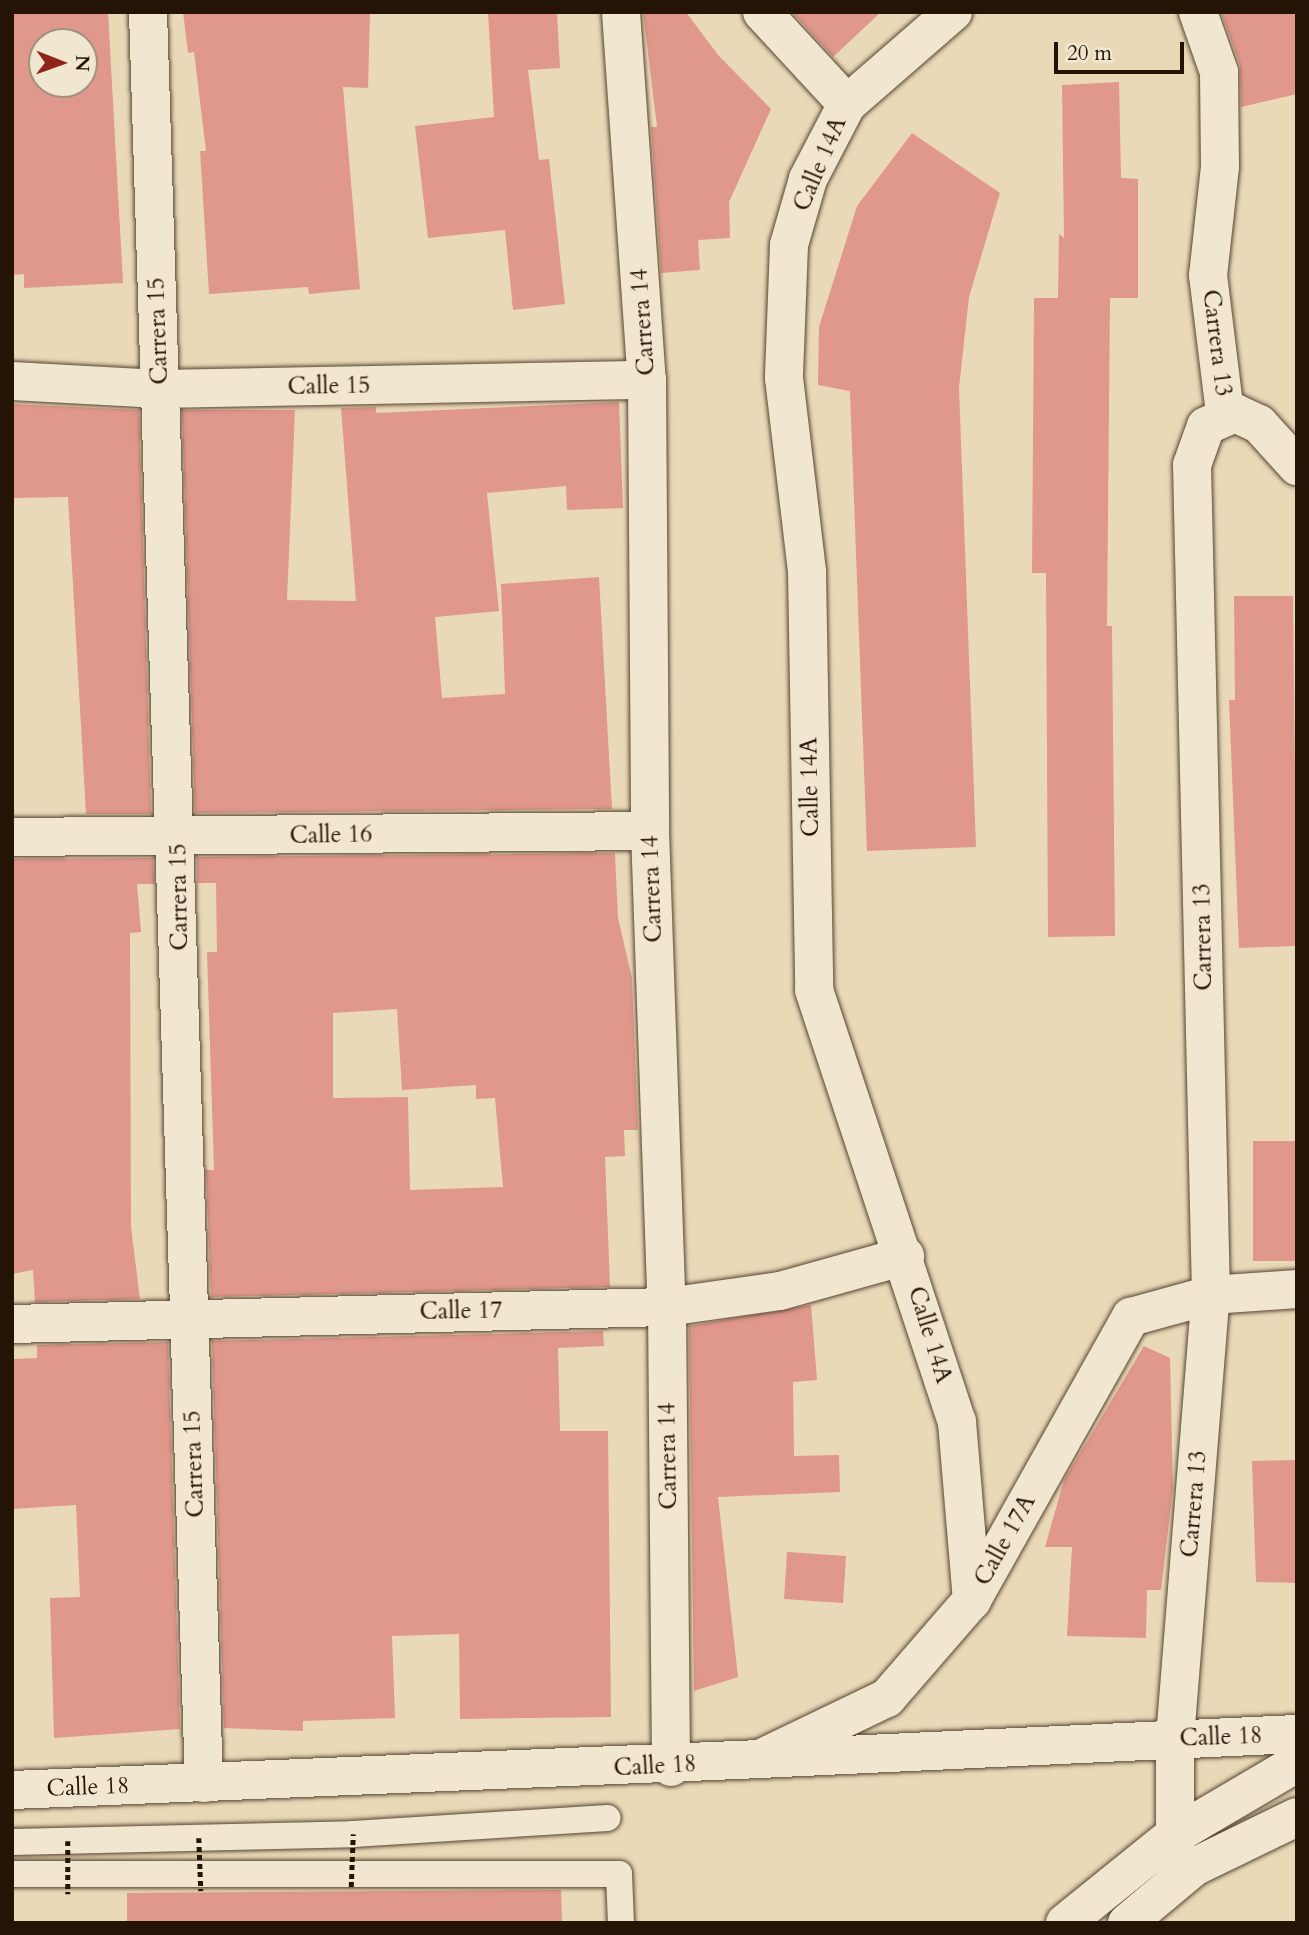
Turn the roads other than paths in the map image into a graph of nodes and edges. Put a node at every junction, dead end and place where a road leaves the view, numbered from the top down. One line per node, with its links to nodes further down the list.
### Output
1 (148, 12): 9 (street, Carrera 15)
2 (621, 12): 7 (street, Carrera 14)
3 (762, 12): 6 (street)
4 (953, 12): 6 (street, Calle 14A)
5 (1198, 12): 10 (street, Carrera 13)
6 (847, 104): 15 (street, Calle 14A)
7 (647, 380): 9 (street, Calle 15); 12 (street, Carrera 14)
8 (12, 381): 9 (street, Calle 15)
9 (160, 389): 13 (street, Carrera 15)
10 (1226, 413): 11 (street); 17 (street, Carrera 13)
11 (1297, 466)
12 (650, 831): 13 (street, Calle 16); 18 (street, Carrera 14)
13 (178, 836): 14 (street, Calle 16); 19 (street, Carrera 15)
14 (12, 837)
15 (905, 1256): 18 (street, Calle 17); 21 (street, Calle 14A)
16 (1297, 1289): 17 (street)
17 (1211, 1295): 21 (street, Calle 17A); 23 (street, Carrera 13)
18 (667, 1307): 19 (street, Calle 17); 26 (street, Carrera 14)
19 (189, 1317): 20 (street, Calle 17); 27 (street, Carrera 15)
20 (12, 1324)
21 (972, 1600): 24 (street, Calle 17A)
22 (1297, 1734): 23 (street, Calle 18)
23 (1175, 1738): 24 (street, Calle 18); 31 (street, Carrera 13)
24 (760, 1759): 26 (street, Calle 18)
25 (1297, 1763): 31 (street)
26 (671, 1767): 27 (street, Calle 18)
27 (204, 1783): 28 (street, Calle 18)
28 (12, 1790)
29 (1297, 1817): 34 (street)
30 (607, 1818): 32 (lane)
31 (1173, 1836): 34 (street, Carrera 13); 36 (street)
32 (12, 1842)
33 (12, 1874): 35 (lane)
34 (1175, 1881): 37 (street)
35 (621, 1923)
36 (1065, 1923)
37 (1127, 1923)

